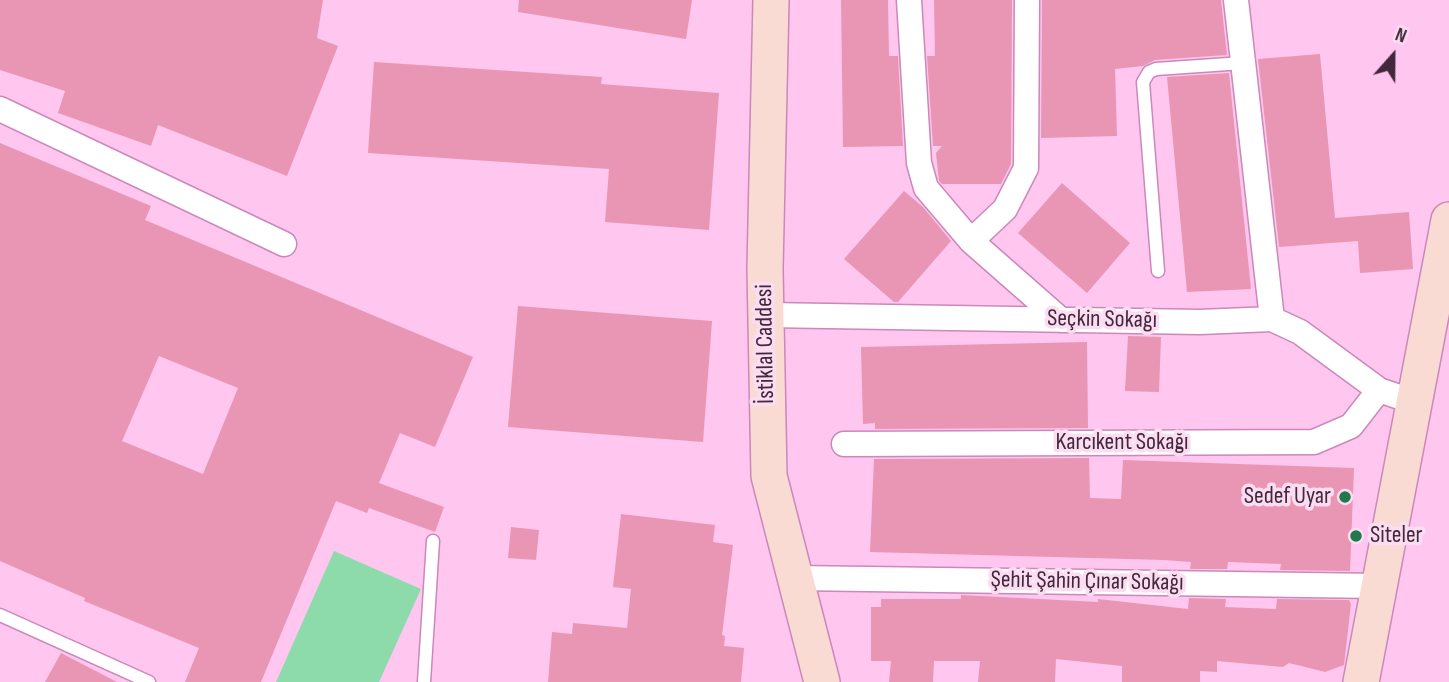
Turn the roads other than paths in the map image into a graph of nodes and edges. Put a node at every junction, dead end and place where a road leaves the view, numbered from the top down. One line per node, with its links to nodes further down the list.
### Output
1 (771, 0): 11 (street, İstiklal Caddesi)
2 (909, 0): 8 (street)
3 (1027, 0): 8 (street)
4 (1236, 0): 5 (street)
5 (1243, 64): 10 (lane); 12 (street)
6 (0, 109): 9 (street)
7 (1449, 220): 14 (street)
8 (971, 240): 13 (street)
9 (284, 244)
10 (1158, 271)
11 (766, 315): 13 (street, Seçkin Sokağı); 19 (street, İstiklal Caddesi)
12 (1272, 319): 13 (street, Seçkin Sokağı); 15 (street, Seçkin Sokağı)
13 (1061, 320)
14 (1439, 324): 16 (street)
15 (1379, 390): 16 (street, Seçkin Sokağı); 17 (street, Karcıkent Sokağı)
16 (1413, 402): 20 (street)
17 (844, 444)
18 (433, 541): 23 (lane)
19 (793, 578): 20 (street, Şehit Şahin Çınar Sokağı); 24 (street, İstiklal Caddesi)
20 (1380, 586): 25 (street)
21 (0, 615): 22 (lane)
22 (149, 682)
23 (424, 682)
24 (822, 682)
25 (1361, 682)

